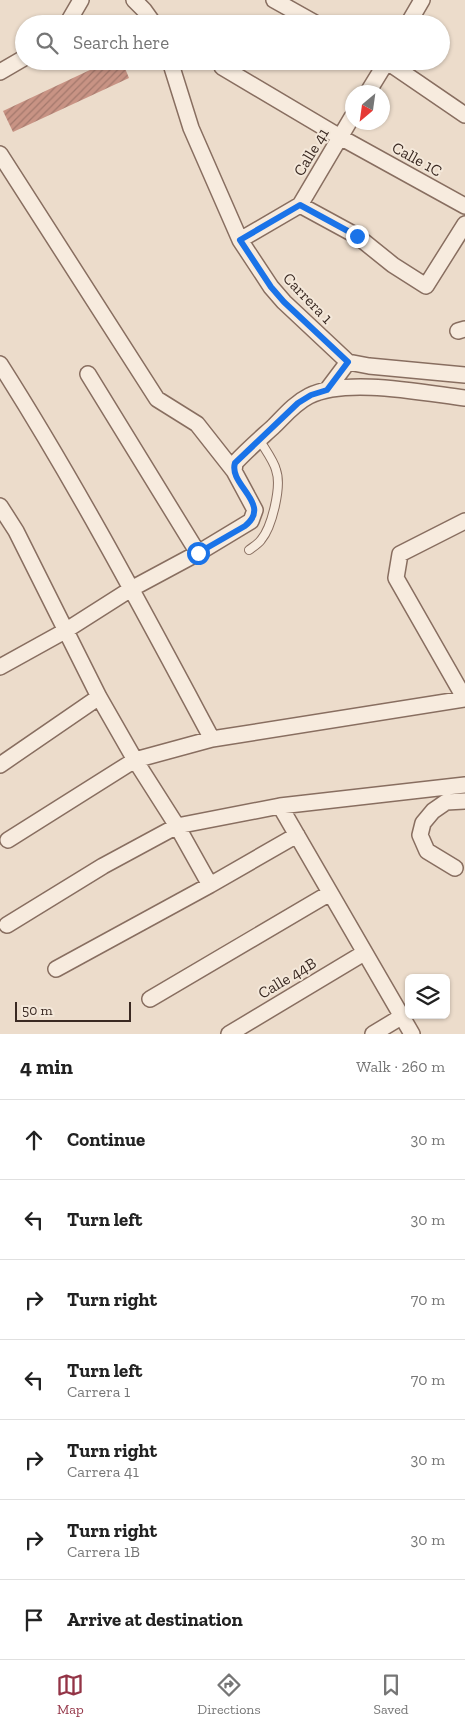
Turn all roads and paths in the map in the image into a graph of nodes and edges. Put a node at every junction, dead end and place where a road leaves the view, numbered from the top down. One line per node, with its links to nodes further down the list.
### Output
1 (81, 0): 5 (street)
2 (134, 0): 6 (street)
3 (274, 0): 7 (street)
4 (422, 0): 8 (street)
5 (72, 15)
6 (148, 15)
7 (301, 15)
8 (413, 15)
9 (15, 63): 14 (street)
10 (173, 70): 23 (street, Carrera 1)
11 (227, 70): 18 (street, Calle 1C)
12 (381, 70): 15 (street)
13 (400, 70): 16 (street)
14 (0, 72)
15 (372, 85)
16 (465, 115)
17 (345, 129): 18 (street, Calle 41)
18 (340, 137): 20 (street, Calle 41); 21 (street, Calle 1C)
19 (0, 154): 31 (street)
20 (300, 205): 22 (street); 23 (street)
21 (465, 206)
22 (465, 224)
23 (240, 240): 24 (street, Carrera 1)
24 (348, 362): 27 (street); 28 (street)
25 (0, 364): 36 (street)
26 (88, 374): 35 (street)
27 (465, 375)
28 (327, 390): 29 (street); 30 (street)
29 (465, 398)
30 (259, 439): 31 (street); 34 (lane)
31 (234, 471): 35 (street)
32 (0, 506): 37 (street)
33 (464, 525): 40 (street)
34 (250, 550)
35 (198, 553): 36 (street)
36 (132, 589): 37 (street); 41 (street)
37 (65, 631): 38 (street); 39 (street)
38 (0, 667)
39 (98, 697): 42 (street); 43 (street)
40 (465, 699): 41 (street)
41 (212, 738): 42 (street)
42 (135, 760): 47 (street); 49 (street)
43 (0, 765)
44 (465, 785): 46 (street)
45 (465, 801): 50 (street)
46 (280, 806): 47 (street); 48 (street)
47 (177, 826): 51 (street); 53 (street)
48 (297, 835): 51 (street); 52 (street)
49 (8, 840)
50 (455, 868)
51 (210, 885): 55 (street)
52 (330, 893): 54 (street); 56 (street)
53 (7, 925)
54 (364, 953): 57 (street); 58 (street, Calle 44B)
55 (56, 969)
56 (150, 999)
57 (401, 1017): 59 (street); 60 (street)
58 (228, 1034)
59 (373, 1034)
60 (412, 1034)

